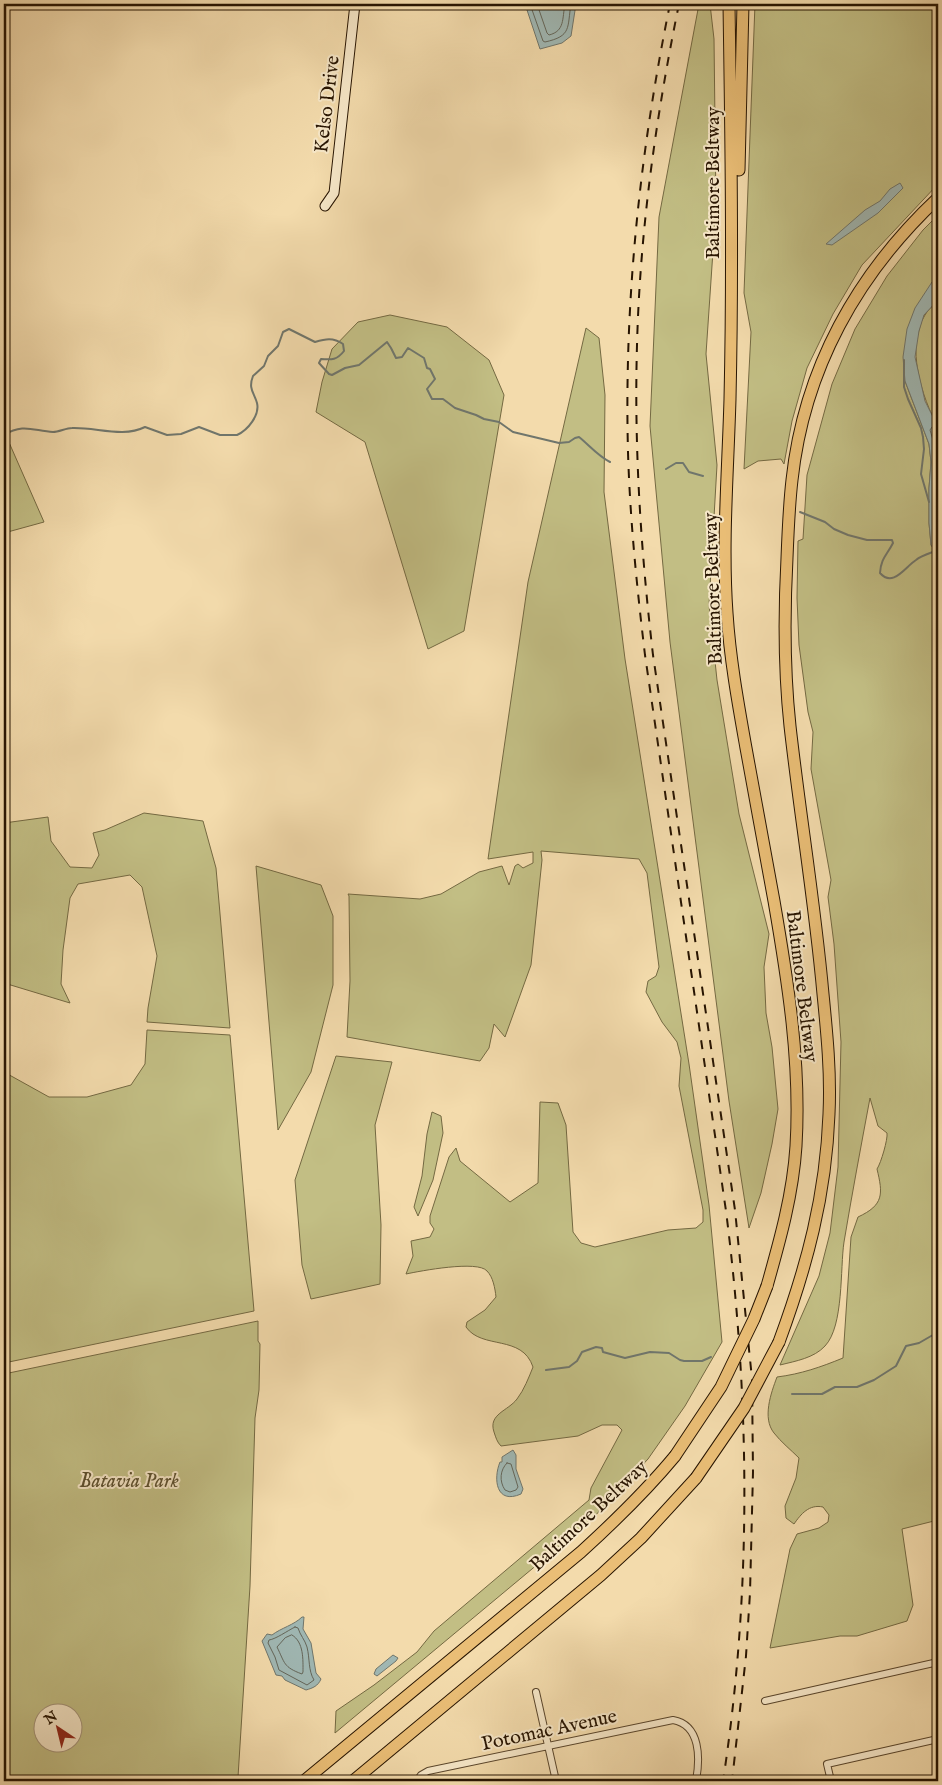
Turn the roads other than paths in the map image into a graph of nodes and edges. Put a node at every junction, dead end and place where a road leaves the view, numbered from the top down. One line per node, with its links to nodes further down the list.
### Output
1 (355, 4): 5 (street, Kelso Drive)
2 (729, 4): 6 (highway, Baltimore Beltway)
3 (743, 4): 6 (highway)
4 (938, 198): 13 (highway, Baltimore Beltway, bridge)
5 (325, 206)
6 (730, 402): 12 (highway, Baltimore Beltway, bridge)
7 (938, 1662): 9 (street)
8 (536, 1692): 11 (street)
9 (765, 1701)
10 (938, 1739): 17 (street)
11 (548, 1747): 14 (street, Potomac Avenue); 15 (street); 16 (street, Potomac Avenue)
12 (304, 1781)
13 (353, 1781)
14 (417, 1781)
15 (556, 1781)
16 (696, 1781)
17 (831, 1781)

